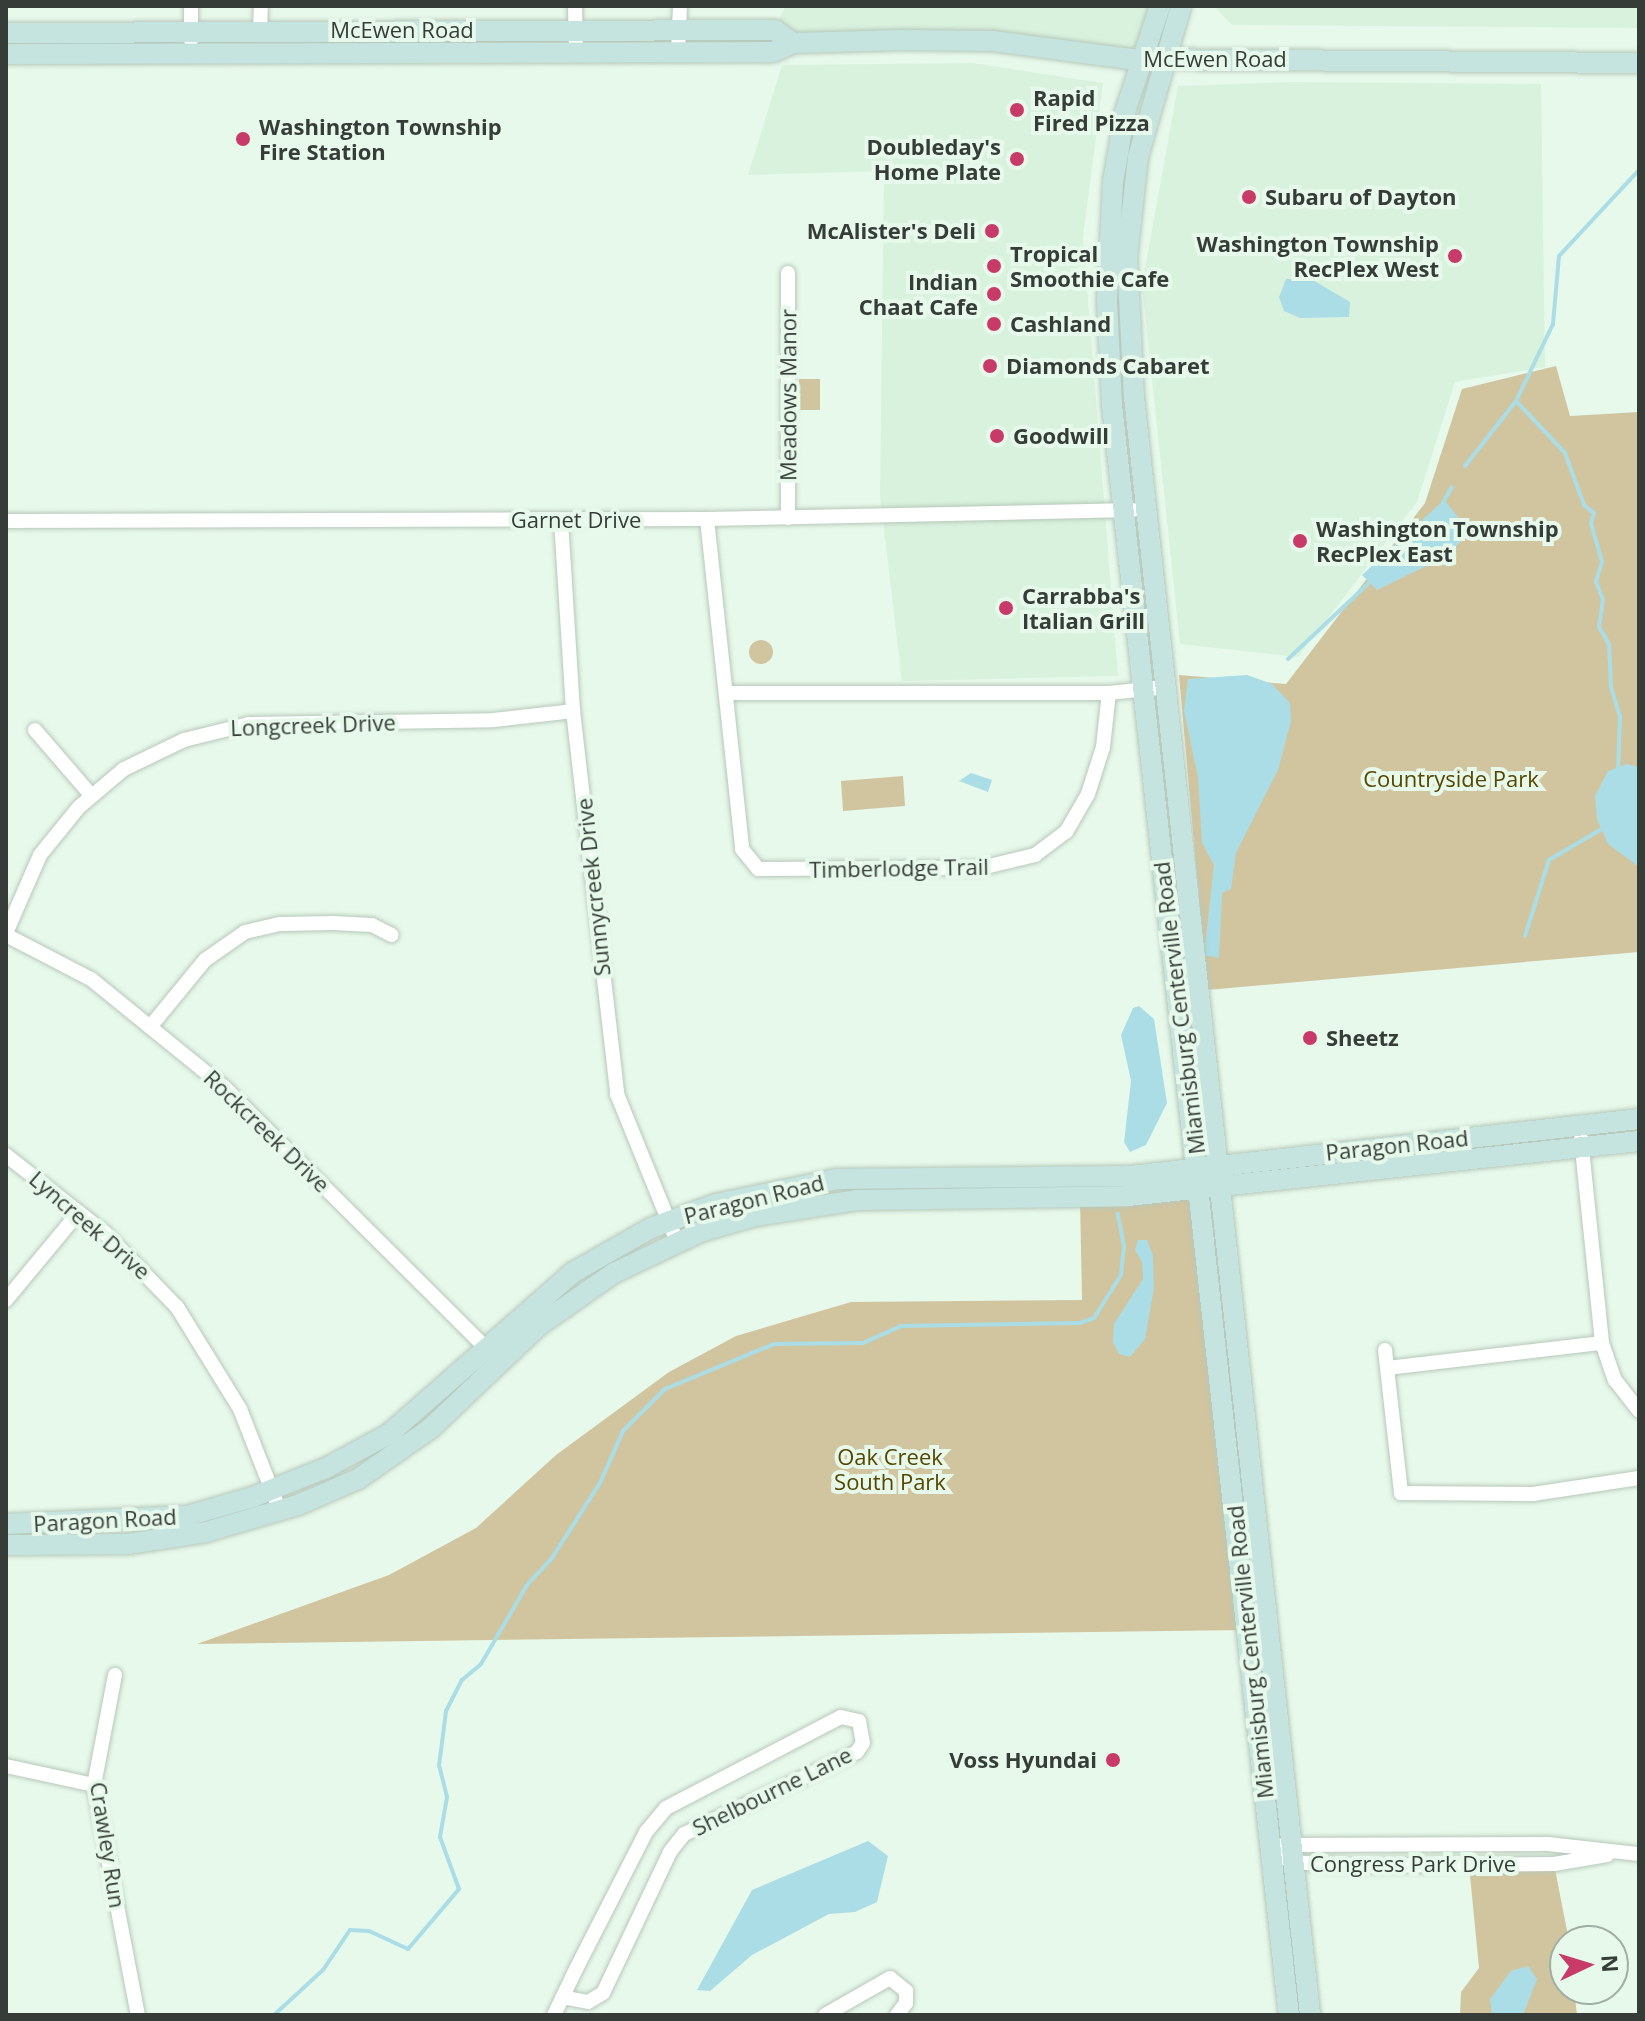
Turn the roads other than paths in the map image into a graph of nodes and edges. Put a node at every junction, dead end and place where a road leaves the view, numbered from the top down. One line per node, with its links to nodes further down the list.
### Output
1 (191, 6): 9 (street)
2 (261, 6): 8 (street)
3 (575, 6): 7 (street)
4 (680, 6): 11 (street)
5 (1160, 6): 15 (street, Miamisburg Centerville Road)
6 (1181, 6): 16 (street, Miamisburg Centerville Road)
7 (575, 30): 8 (street, McEwen Road); 11 (street, McEwen Road); 13 (street)
8 (260, 31): 9 (street, McEwen Road)
9 (191, 32): 10 (street, McEwen Road); 12 (street)
10 (6, 33)
11 (678, 42): 13 (street, McEwen Road); 15 (street, McEwen Road)
12 (191, 53): 13 (street, McEwen Road); 14 (street, McEwen Road)
13 (576, 53)
14 (6, 54)
15 (1140, 59): 16 (street, McEwen Road); 19 (street, Miamisburg Centerville Road)
16 (1162, 59): 17 (street, McEwen Road); 19 (street, Miamisburg Centerville Road)
17 (1639, 63)
18 (788, 273): 20 (street, Meadows Manor)
19 (1135, 510): 20 (street, Garnet Drive); 24 (street, Miamisburg Centerville Road); 25 (street, Miamisburg Centerville Road)
20 (788, 518): 21 (street, Garnet Drive)
21 (707, 519): 22 (street, Garnet Drive); 26 (street, Timberlodge Trail)
22 (561, 520): 23 (street, Garnet Drive); 28 (street, Sunnycreek Drive)
23 (6, 521)
24 (1166, 687): 25 (street); 31 (street, Miamisburg Centerville Road)
25 (1143, 690): 27 (street); 32 (street, Miamisburg Centerville Road)
26 (726, 693): 27 (street); 27 (street, Timberlodge Trail)
27 (1109, 693)
28 (573, 711): 30 (street, Longcreek Drive); 44 (street, Sunnycreek Drive)
29 (35, 730): 30 (street)
30 (91, 795): 33 (street, Longcreek Drive)
31 (1189, 908): 32 (street); 41 (street, Miamisburg Centerville Road)
32 (1166, 910): 41 (street, Miamisburg Centerville Road)
33 (6, 934): 35 (street, Rockcreek Drive)
34 (392, 935): 35 (street)
35 (150, 1027): 48 (street, Rockcreek Drive)
36 (1639, 1119): 37 (street, Paragon Road)
37 (1580, 1127): 39 (street); 41 (street, Paragon Road)
38 (1639, 1141): 39 (street, Paragon Road)
39 (1582, 1149): 42 (street, Paragon Road); 47 (street)
40 (6, 1155): 43 (street, Lyncreek Drive)
41 (1207, 1165): 42 (street, Miamisburg Centerville Road); 44 (street, Paragon Road)
42 (1209, 1187): 45 (street, Paragon Road); 53 (street, Miamisburg Centerville Road); 54 (street, Miamisburg Centerville Road)
43 (79, 1212): 46 (street); 56 (street, Lyncreek Drive)
44 (666, 1221): 45 (street, Sunnycreek Drive); 48 (street, Paragon Road)
45 (677, 1242): 50 (street, Paragon Road)
46 (6, 1300)
47 (1602, 1343): 51 (street); 52 (street)
48 (487, 1345): 50 (street, Rockcreek Drive); 56 (street, Paragon Road)
49 (1385, 1350): 51 (street)
50 (499, 1364): 57 (street, Paragon Road)
51 (1388, 1368): 55 (street)
52 (1639, 1411)
53 (1249, 1454): 54 (street); 63 (street, Miamisburg Centerville Road)
54 (1228, 1457): 63 (street, Miamisburg Centerville Road)
55 (1639, 1478)
56 (273, 1489): 57 (street, Lyncreek Drive); 58 (street, Paragon Road)
57 (280, 1511): 59 (street, Paragon Road)
58 (6, 1524)
59 (6, 1545)
60 (115, 1675): 62 (street, Crawley Run)
61 (6, 1766): 62 (street)
62 (94, 1785): 67 (street, Crawley Run)
63 (1285, 1851): 64 (street, Congress Park Drive); 64 (street, Congress Park Drive); 71 (street, Miamisburg Centerville Road); 72 (street, Miamisburg Centerville Road)
64 (1615, 1854): 65 (street, Congress Park Drive)
65 (1639, 1854)
66 (562, 1997): 66 (street, Shelbourne Lane); 68 (street, Shelbourne Lane)
67 (138, 2015)
68 (554, 2015)
69 (825, 2015): 70 (street)
70 (897, 2015)
71 (1289, 2015)
72 (1310, 2015)

